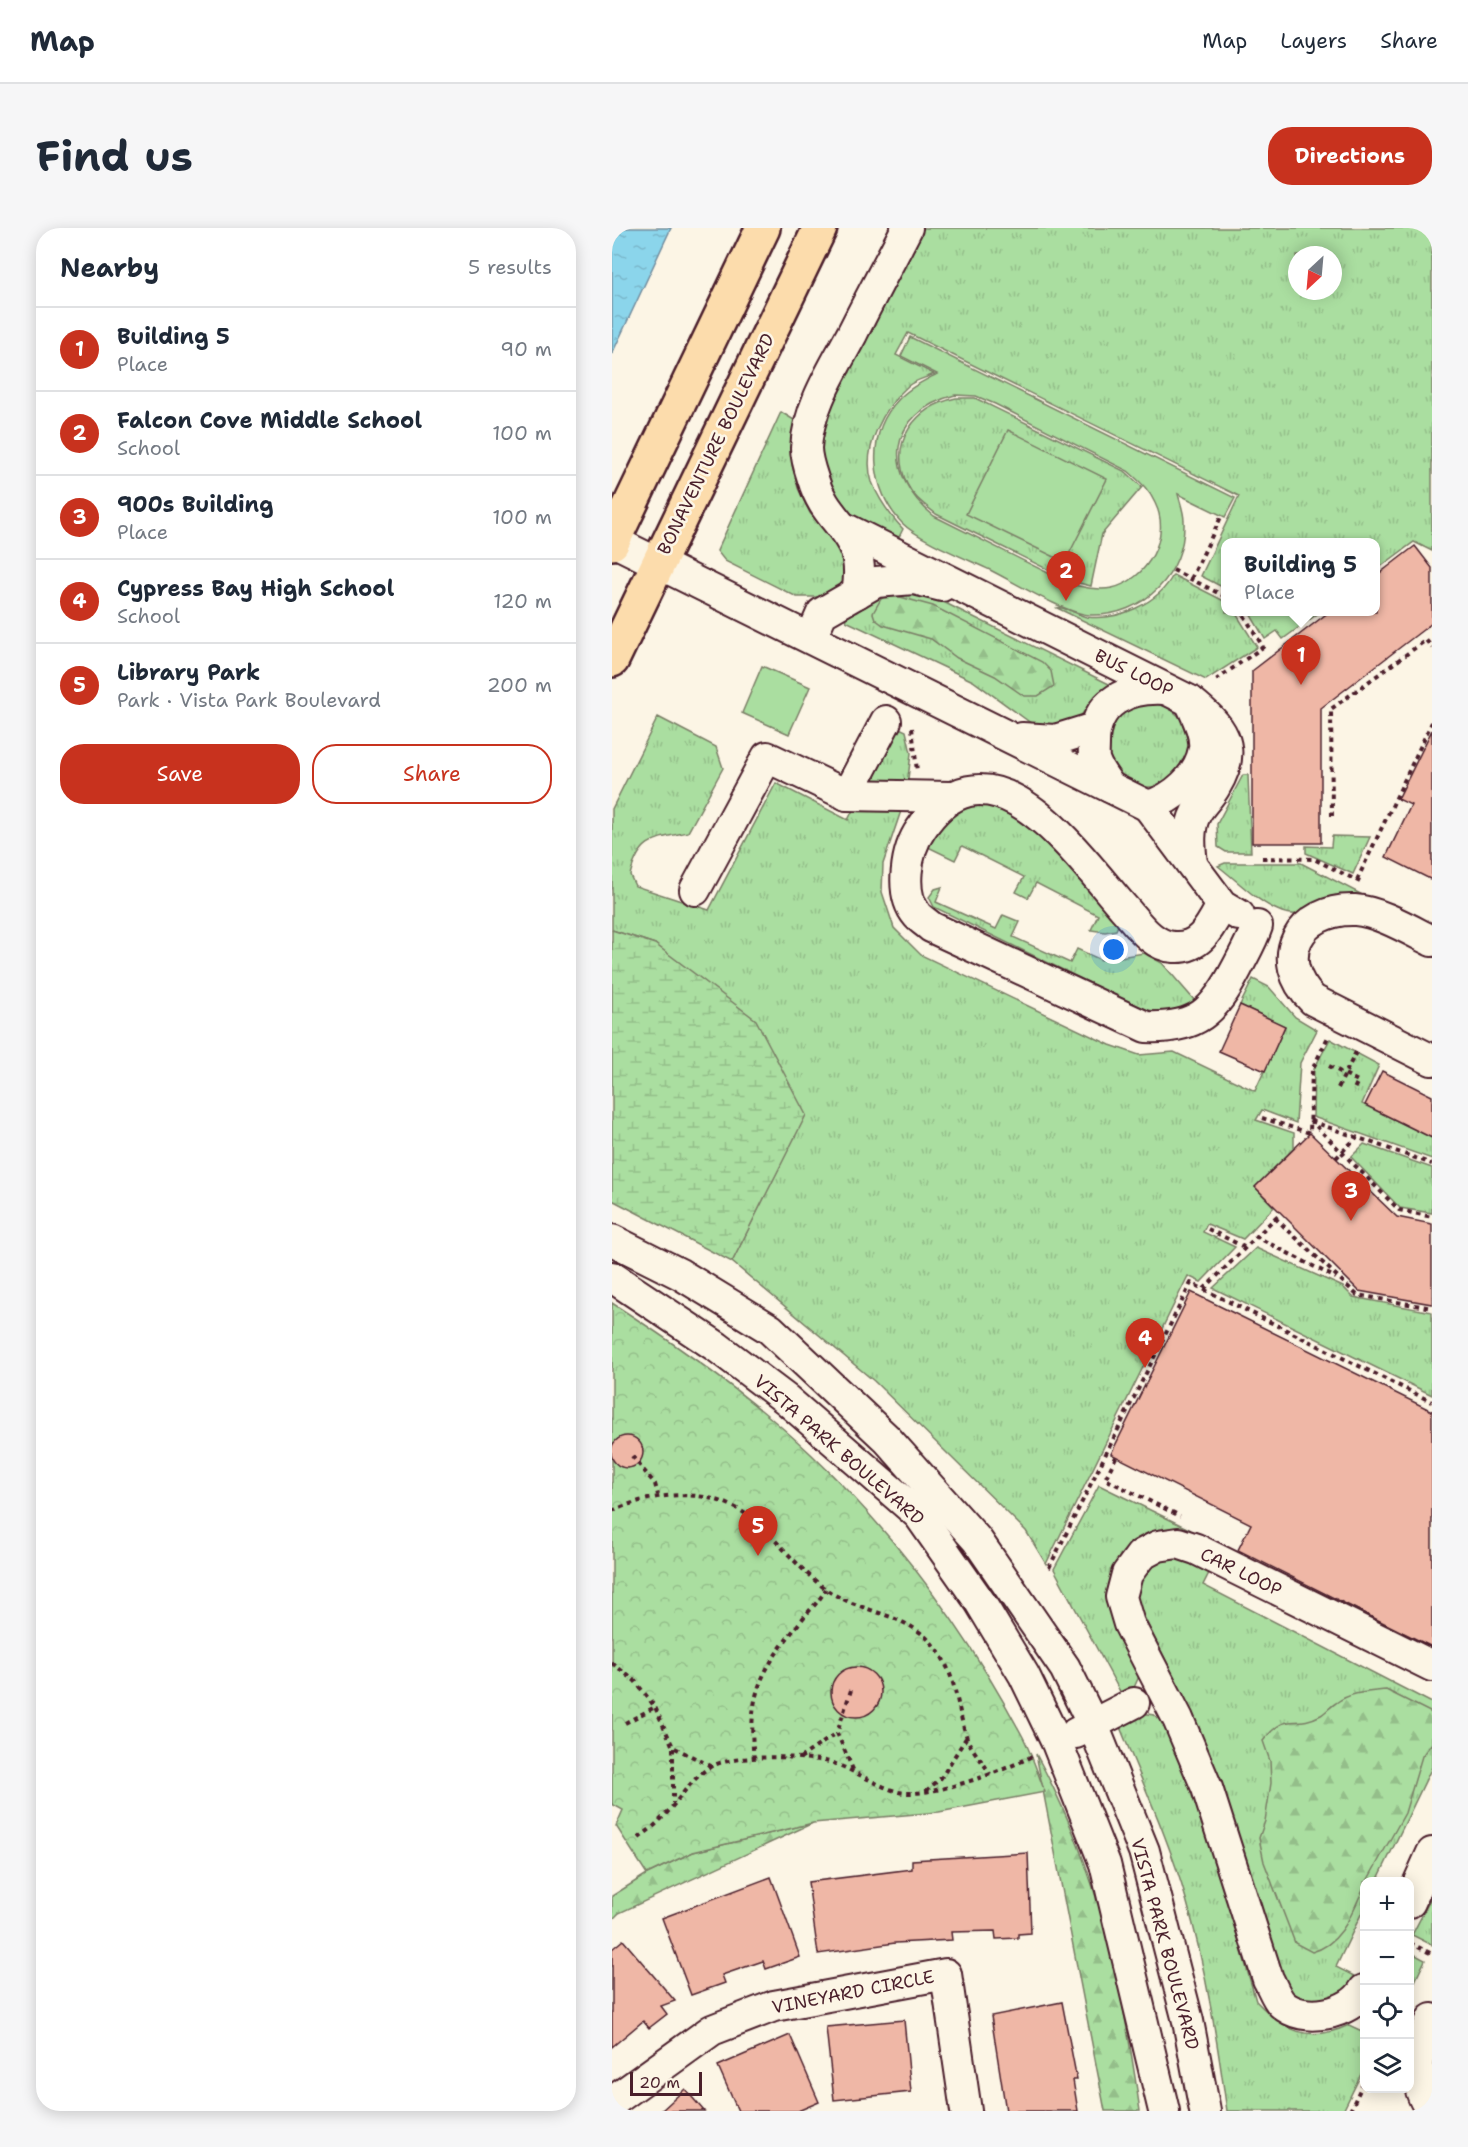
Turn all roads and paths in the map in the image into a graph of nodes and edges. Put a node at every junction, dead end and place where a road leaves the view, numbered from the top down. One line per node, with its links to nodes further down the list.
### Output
1 (764, 228): 6 (main road)
2 (820, 228): 7 (main road, BONAVENTURE BOULEVARD)
3 (907, 228): 5 (street)
4 (1222, 516): 9 (path)
5 (846, 529): 10 (street); 12 (street, BUS LOOP)
6 (612, 542): 7 (street)
7 (658, 563): 14 (street); 16 (main road, BONAVENTURE BOULEVARD)
8 (1173, 570): 9 (path)
9 (1191, 579): 11 (path)
10 (857, 593): 12 (street); 14 (street)
11 (1221, 594)
12 (979, 595): 18 (street, BUS LOOP)
13 (1244, 616): 17 (path)
14 (811, 638): 21 (street)
15 (1432, 648): 27 (path)
16 (612, 660)
17 (1216, 680)
18 (1178, 694): 22 (street); 26 (street, BUS LOOP); 29 (street)
19 (886, 722): 24 (street)
20 (1432, 722): 30 (path)
21 (991, 727): 22 (street); 23 (street)
22 (1094, 728): 23 (street)
23 (1110, 787): 26 (street)
24 (847, 795): 25 (street); 32 (street)
25 (950, 796): 33 (street); 34 (street)
26 (1148, 806): 29 (street)
27 (1332, 816)
28 (1262, 858): 30 (path)
29 (1192, 864): 33 (street)
30 (1357, 880): 31 (path)
31 (1368, 886)
32 (695, 890)
33 (1222, 905): 34 (street)
34 (1257, 926): 35 (street)
35 (1295, 941): 36 (street); 39 (street)
36 (1432, 941)
37 (1332, 1028): 45 (path)
38 (1360, 1043): 41 (path)
39 (1432, 1060)
40 (1329, 1066): 41 (path)
41 (1345, 1074): 42 (path); 43 (path)
42 (1338, 1088)
43 (1354, 1089)
44 (1262, 1118): 45 (path)
45 (1310, 1120): 46 (path); 47 (path)
46 (1357, 1137): 47 (path); 49 (path)
47 (1342, 1153): 48 (path); 51 (path)
48 (1336, 1158)
49 (1432, 1164)
50 (1280, 1213): 52 (path)
51 (1432, 1217)
52 (1275, 1218): 54 (path); 58 (path)
53 (1208, 1229): 56 (path)
54 (1255, 1236): 56 (path); 58 (path)
55 (612, 1240): 77 (street, VISTA PARK BOULEVARD)
56 (1244, 1247): 59 (path)
57 (612, 1277): 81 (street, VISTA PARK BOULEVARD)
58 (1342, 1281): 60 (path)
59 (1204, 1289): 61 (path); 67 (path)
60 (1432, 1308)
61 (1432, 1402)
62 (632, 1456): 64 (path)
63 (1116, 1457): 66 (path)
64 (658, 1495): 65 (path); 68 (path)
65 (612, 1511)
66 (1188, 1520)
67 (1049, 1568)
68 (826, 1588): 79 (path); 83 (path)
69 (1144, 1649): 71 (street, CAR LOOP); 73 (street); 75 (street, CAR LOOP)
70 (612, 1663): 74 (path)
71 (1432, 1666)
72 (851, 1690): 78 (path)
73 (1134, 1703): 75 (street); 77 (street)
74 (654, 1707): 76 (path); 80 (path)
75 (1178, 1719): 94 (street, CAR LOOP)
76 (625, 1723)
77 (1093, 1725): 81 (street); 100 (street, VISTA PARK BOULEVARD)
78 (837, 1733): 82 (path); 85 (path)
79 (966, 1738): 86 (path); 87 (path)
80 (673, 1747): 84 (path); 88 (path)
81 (1049, 1747): 86 (path); 99 (street, VISTA PARK BOULEVARD)
82 (800, 1758): 83 (path); 85 (path)
83 (754, 1759): 84 (path)
84 (711, 1766): 88 (path)
85 (854, 1772): 87 (path)
86 (990, 1774): 87 (path)
87 (925, 1791)
88 (674, 1804): 89 (path)
89 (639, 1838)
90 (1432, 1853): 91 (street)
91 (1414, 1893)
92 (1414, 1945): 93 (path)
93 (1432, 1954)
94 (1360, 1994)
95 (1432, 2019): 102 (street)
96 (1360, 2091): 101 (path)
97 (612, 2102): 98 (street, VINEYARD CIRCLE)
98 (966, 2111)
99 (1164, 2111)
100 (1205, 2111)
101 (1350, 2111)
102 (1432, 2111)

